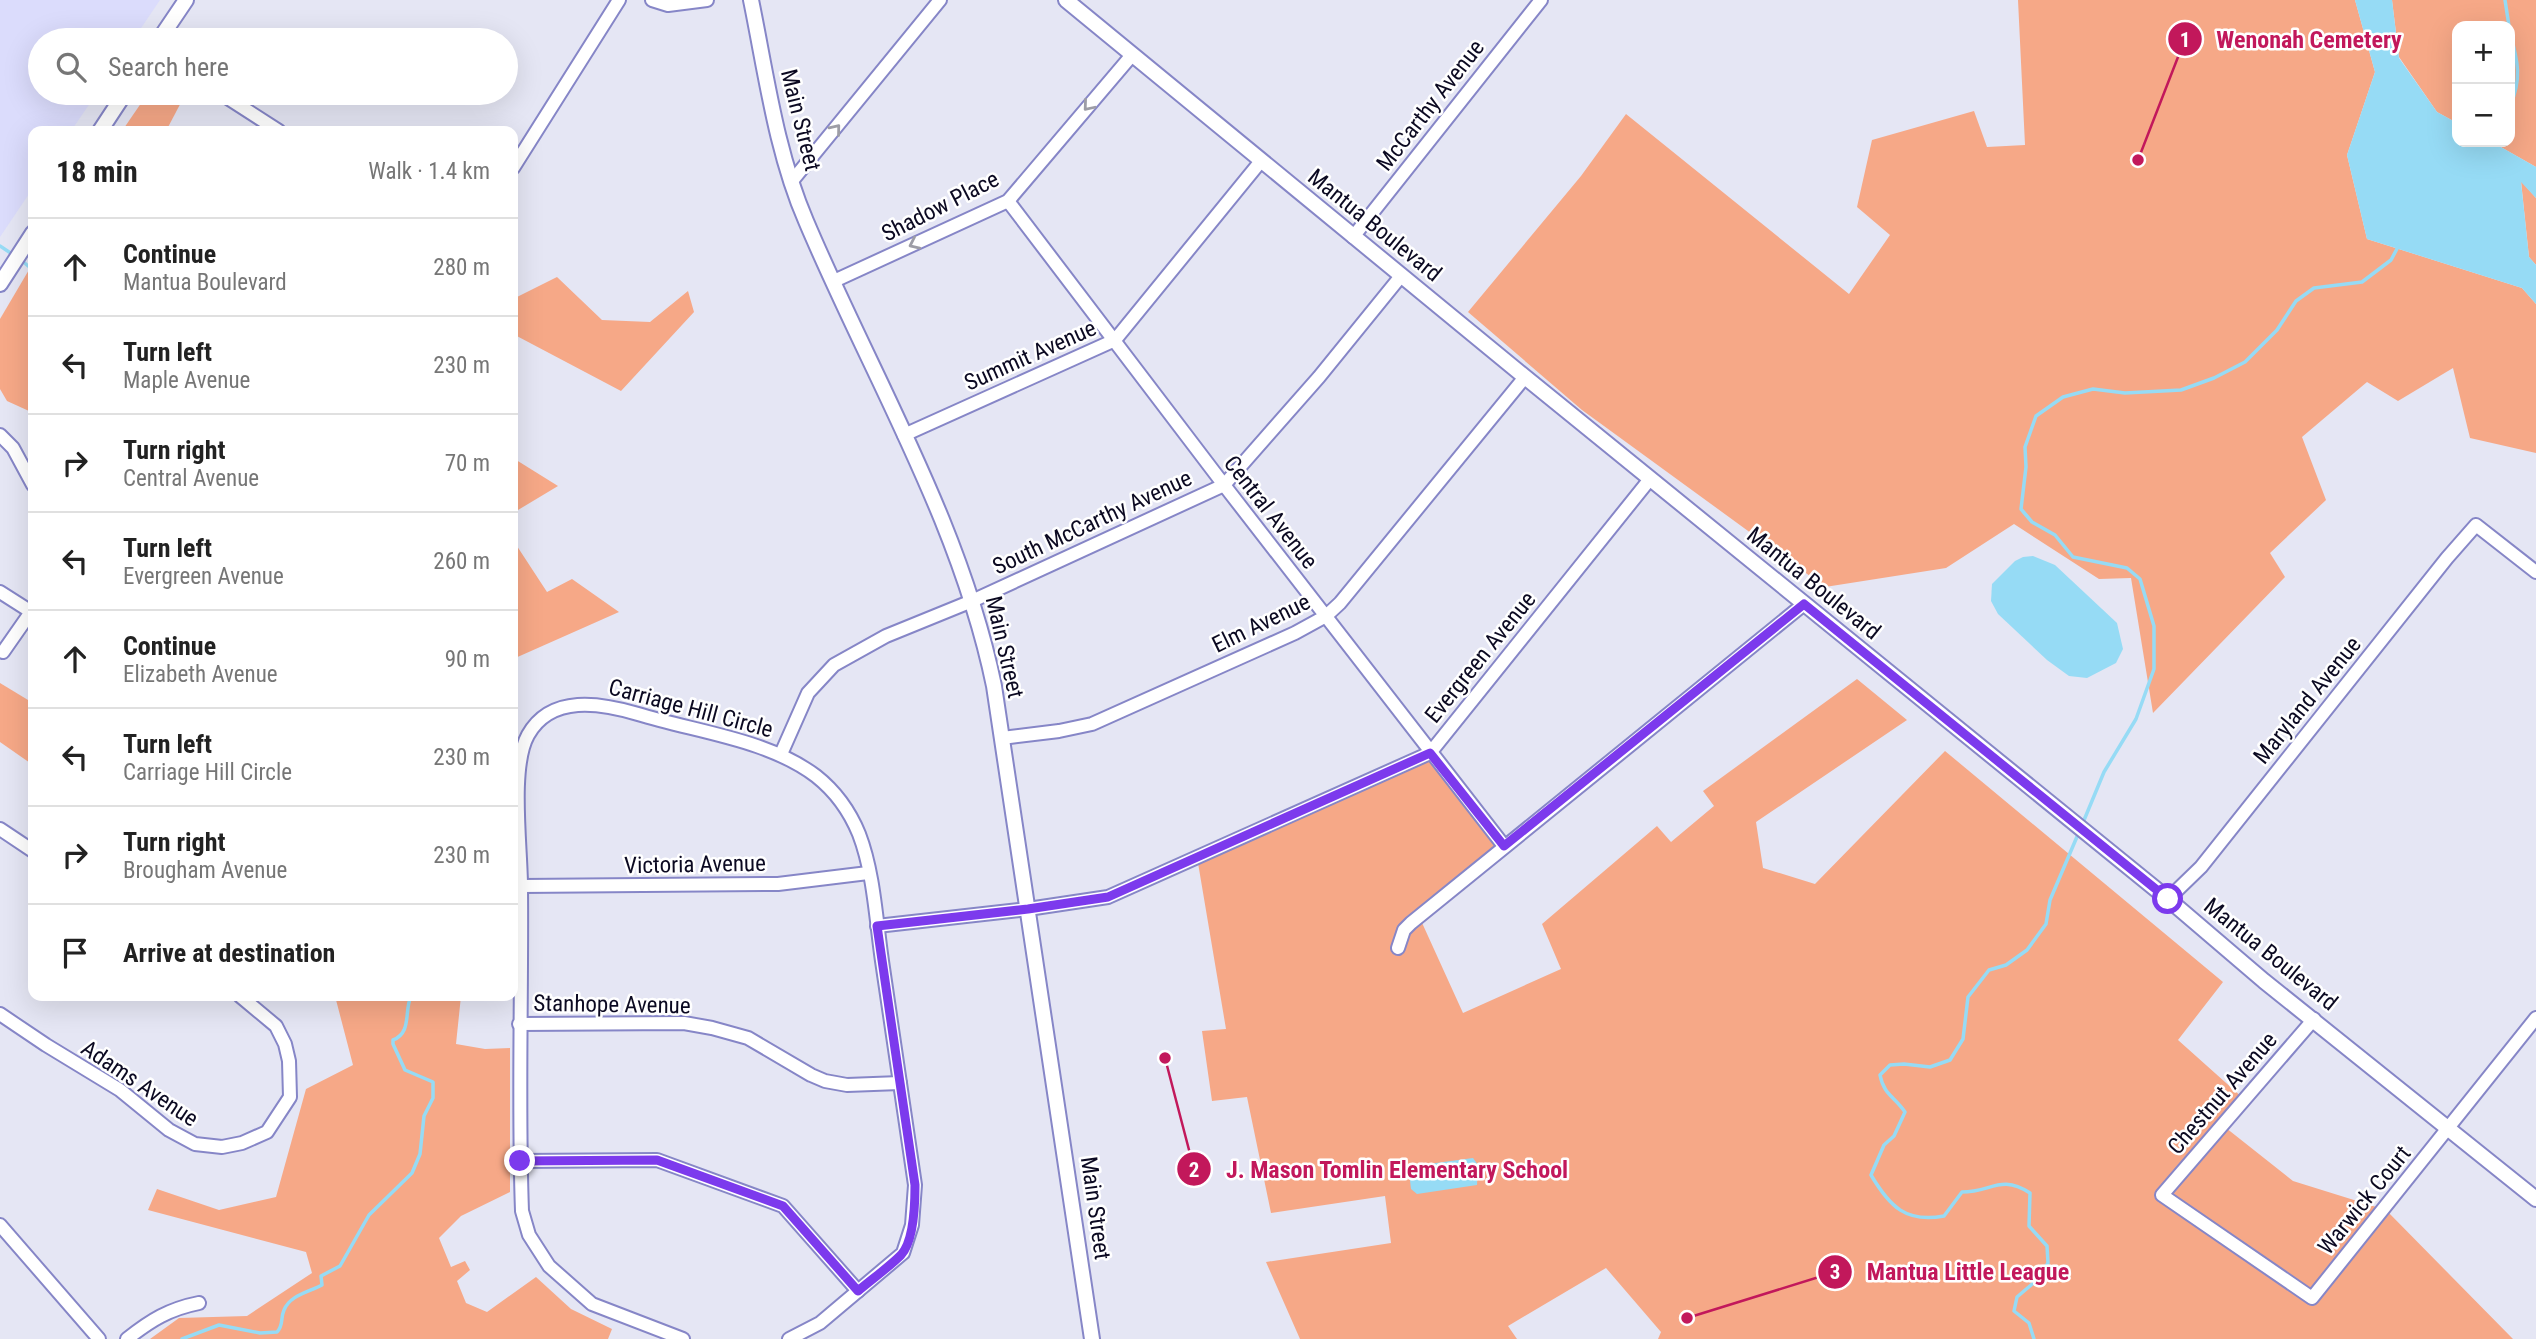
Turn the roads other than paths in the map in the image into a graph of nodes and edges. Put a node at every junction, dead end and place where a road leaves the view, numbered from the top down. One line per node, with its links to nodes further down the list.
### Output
1 (186, 0): 9 (main road)
2 (619, 0): 15 (street)
3 (652, 0): 4 (street)
4 (707, 0)
5 (751, 0): 17 (main road, Main Street)
6 (940, 0): 17 (street, one-way to 6)
7 (1066, 0): 10 (main road, Mantua Boulevard)
8 (1541, 0): 19 (street, McCarthy Avenue)
9 (167, 28)
10 (1132, 54): 16 (main road, Mantua Boulevard); 18 (street, Shadow Place, one-way to 18)
11 (117, 105): 13 (main road)
12 (239, 105): 14 (street)
13 (103, 126)
14 (271, 126)
15 (518, 160)
16 (1261, 161): 19 (main road, Mantua Boulevard); 24 (street, Summit Avenue)
17 (792, 181): 22 (main road, Main Street)
18 (1008, 201): 22 (street, Shadow Place, one-way to 22); 24 (street, Central Avenue)
19 (1353, 237): 21 (main road, Mantua Boulevard)
20 (28, 241): 23 (main road)
21 (1402, 276): 25 (main road, Mantua Boulevard); 30 (street, South McCarthy Avenue)
22 (834, 281): 27 (main road, Main Street)
23 (0, 284)
24 (1115, 340): 27 (street, Summit Avenue); 30 (street, Central Avenue)
25 (1525, 377): 29 (main road, Mantua Boulevard); 36 (street, Elm Avenue)
26 (0, 435): 28 (street)
27 (904, 435): 33 (main road, Main Street)
28 (28, 476)
29 (1650, 479): 34 (main road, Mantua Boulevard); 40 (street, Evergreen Avenue)
30 (1224, 485): 33 (street, South McCarthy Avenue); 36 (street, Central Avenue)
31 (2536, 572): 47 (street, Maryland Avenue)
32 (0, 592): 35 (street)
33 (972, 601): 39 (main road, Main Street); 41 (street, South McCarthy Avenue)
34 (1804, 604): 43 (street); 47 (main road, Mantua Boulevard)
35 (28, 609)
36 (1325, 616): 39 (street, Elm Avenue); 40 (street, Central Avenue)
37 (28, 619): 38 (street)
38 (3, 652)
39 (1002, 738): 48 (main road, Main Street)
40 (1430, 753): 43 (street, Central Avenue); 48 (street, Evergreen Avenue)
41 (781, 754): 45 (street, Carriage Hill Circle); 46 (street, Carriage Hill Circle)
42 (0, 829): 44 (street)
43 (1504, 846): 50 (street)
44 (28, 848)
45 (868, 873): 46 (street, Victoria Avenue); 49 (street, Carriage Hill Circle)
46 (521, 886): 55 (street, Carriage Hill Circle)
47 (2168, 899): 54 (main road, Mantua Boulevard)
48 (1028, 909): 49 (street, Evergreen Avenue); 68 (main road, Main Street)
49 (877, 926): 56 (street, Carriage Hill Circle)
50 (1398, 948)
51 (246, 1001): 52 (street, Adams Avenue)
52 (0, 1014)
53 (2536, 1018): 57 (street, Warwick Court)
54 (2314, 1019): 57 (main road, Mantua Boulevard); 62 (street, Chestnut Avenue)
55 (519, 1024): 56 (street, Stanhope Avenue); 58 (street, Carriage Hill Circle)
56 (900, 1083): 61 (street, Carriage Hill Circle)
57 (2449, 1128): 59 (main road, Mantua Boulevard); 62 (street, Warwick Court)
58 (520, 1161): 61 (street); 66 (street, Carriage Hill Circle)
59 (2536, 1199)
60 (0, 1225): 64 (street)
61 (858, 1291): 67 (street, Carriage Hill Circle)
62 (2312, 1298)
63 (199, 1303): 65 (street)
64 (99, 1339)
65 (127, 1339)
66 (683, 1339)
67 (789, 1339)
68 (1092, 1339)

